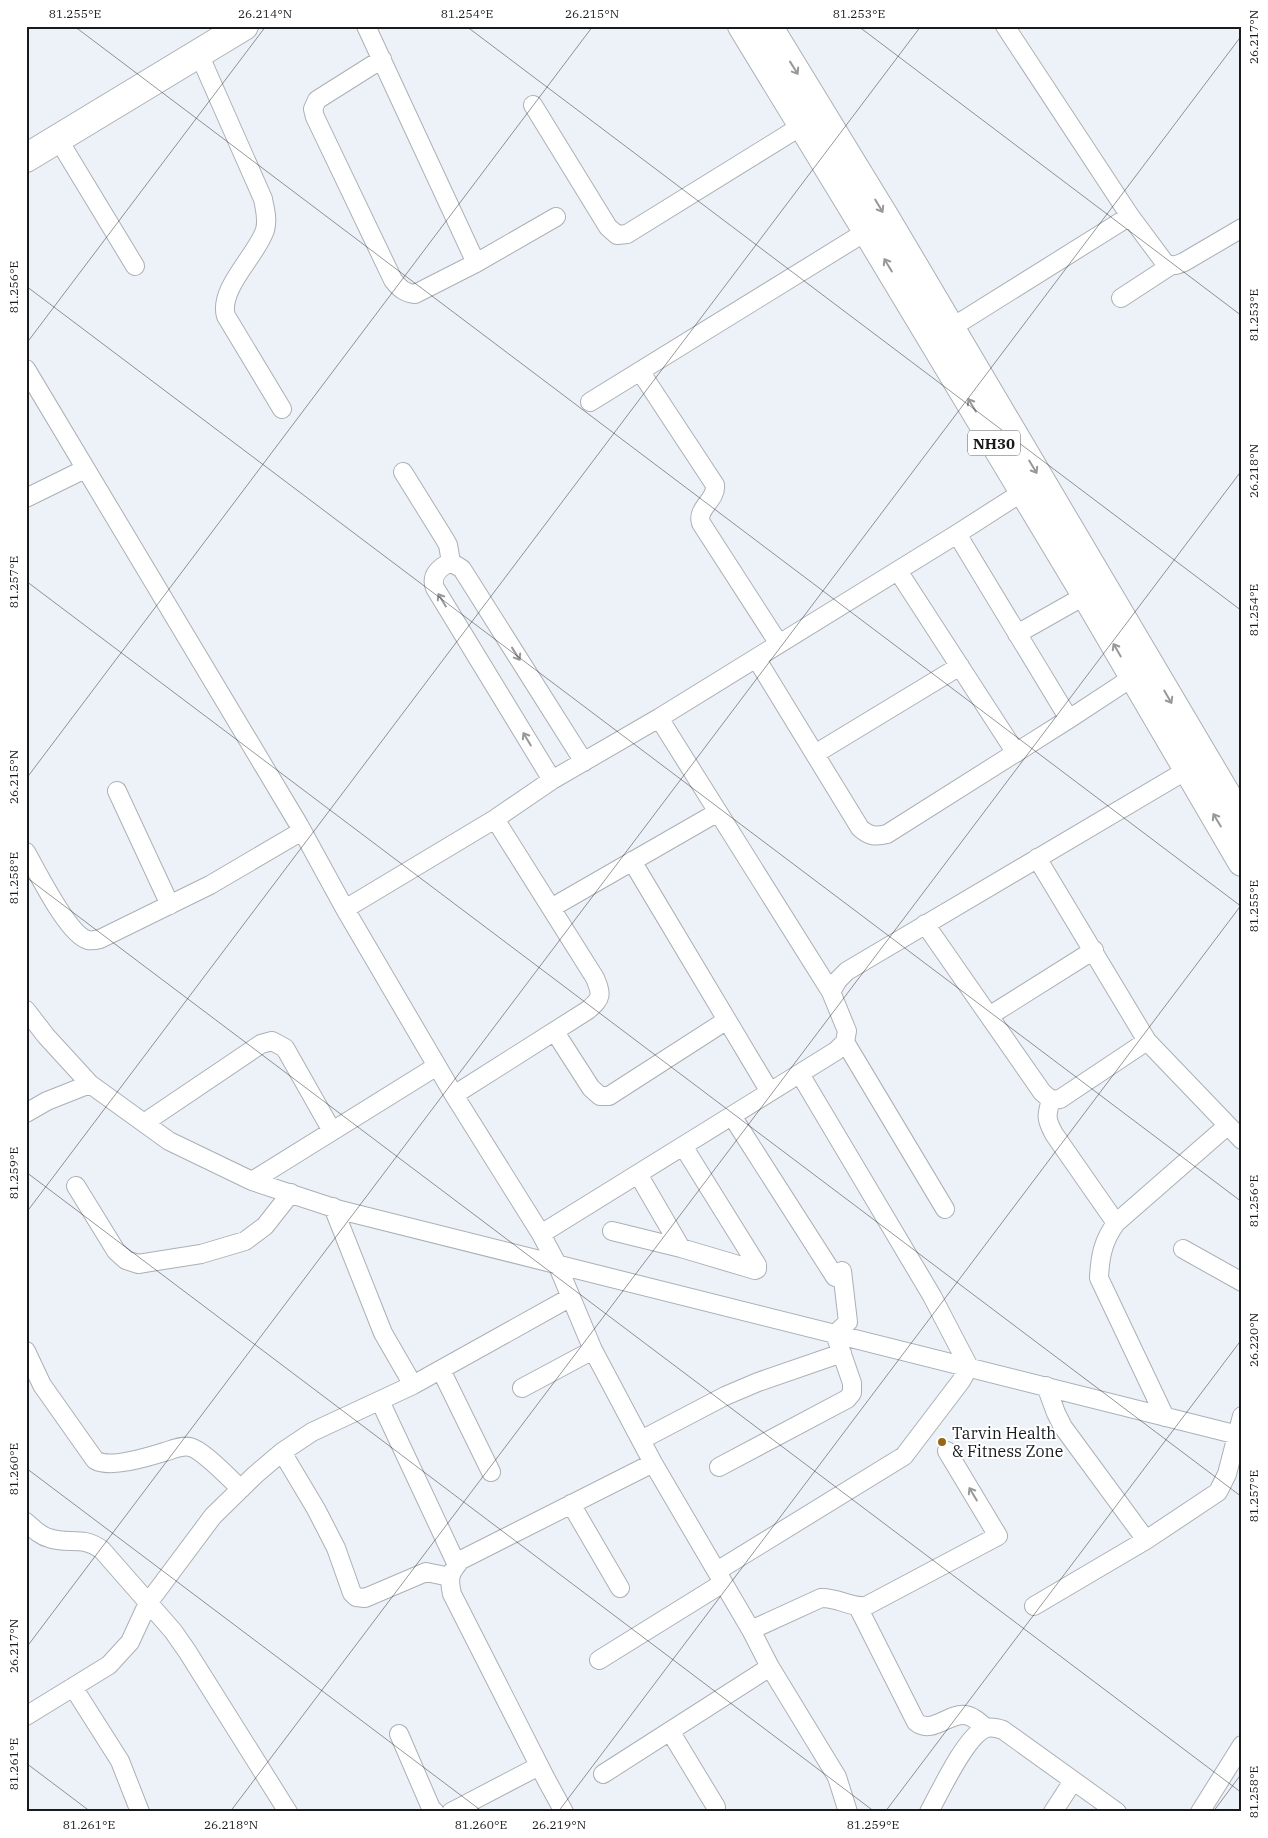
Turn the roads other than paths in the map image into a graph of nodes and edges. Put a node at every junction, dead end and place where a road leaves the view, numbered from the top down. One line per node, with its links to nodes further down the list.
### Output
1 (244, 26): 6 (main road)
2 (366, 26): 7 (street)
3 (742, 26): 9 (main road, NH30)
4 (768, 26): 20 (main road, NH30, one-way to 20)
5 (1006, 26): 12 (street)
6 (199, 54): 10 (main road); 24 (street)
7 (382, 59): 16 (street); 16 (street)
8 (533, 105): 9 (street)
9 (803, 125): 15 (main road, NH30)
10 (58, 139): 11 (main road); 17 (street)
11 (26, 158)
12 (1130, 216): 18 (street); 20 (street)
13 (556, 217): 16 (street)
14 (1242, 228): 18 (street)
15 (867, 231): 22 (street); 27 (main road, NH30, one-way to 15)
16 (476, 263)
17 (135, 266)
18 (1170, 266): 19 (street)
19 (1122, 298)
20 (951, 328): 48 (main road, NH30, one-way to 48)
21 (26, 369): 25 (street)
22 (640, 371): 23 (street); 34 (street)
23 (590, 402)
24 (282, 409)
25 (85, 469): 28 (street); 49 (street)
26 (403, 472): 30 (street)
27 (1024, 491): 29 (street); 32 (main road, NH30)
28 (26, 498)
29 (957, 534): 31 (street); 33 (street)
30 (451, 562): 42 (street, one-way to 42); 44 (street, one-way to 30)
31 (898, 571): 34 (street); 36 (street)
32 (1086, 595): 33 (street); 37 (main road, NH30, one-way to 32)
33 (1017, 634): 39 (street)
34 (778, 644): 35 (street)
35 (756, 658): 38 (street); 41 (street)
36 (960, 666): 40 (street); 41 (street)
37 (1133, 677): 39 (street); 43 (main road, NH30)
38 (659, 718): 42 (street); 46 (street)
39 (1069, 720): 40 (street)
40 (1016, 753): 41 (street)
41 (815, 754)
42 (584, 762): 44 (street)
43 (1187, 770): 51 (street); 53 (main road, NH30, one-way to 43)
44 (552, 780): 47 (street)
45 (117, 791): 54 (street)
46 (718, 812): 52 (street); 59 (street)
47 (495, 819): 55 (street); 56 (street)
48 (1242, 820)
49 (302, 831): 54 (street); 56 (street)
50 (26, 852): 54 (street)
51 (1037, 858): 57 (street); 58 (street)
52 (632, 861): 55 (street); 62 (street)
53 (1242, 862)
54 (170, 905)
55 (551, 908): 63 (street)
56 (345, 909): 66 (street)
57 (925, 924): 59 (street); 61 (street)
58 (1094, 950): 61 (street); 64 (street)
59 (831, 992): 65 (street)
60 (26, 1010): 68 (street)
61 (989, 1016): 71 (street)
62 (727, 1020): 63 (street); 69 (street)
63 (555, 1032): 70 (street)
64 (1148, 1040): 71 (street); 75 (street)
65 (845, 1042): 67 (street); 84 (street)
66 (437, 1066): 70 (street); 76 (street)
67 (800, 1074): 69 (street); 97 (street)
68 (90, 1084): 72 (street); 74 (street)
69 (770, 1092): 73 (street)
70 (454, 1095): 87 (street)
71 (1051, 1100): 85 (street)
72 (26, 1113)
73 (732, 1116): 78 (street); 93 (street)
74 (144, 1123): 76 (street); 80 (street)
75 (1227, 1126): 77 (street); 85 (street)
76 (332, 1131): 80 (street)
77 (1242, 1140)
78 (683, 1146): 79 (street); 88 (street)
79 (638, 1174): 87 (street); 88 (street)
80 (252, 1181): 82 (street)
81 (76, 1186): 82 (street)
82 (291, 1194): 83 (street)
83 (333, 1208): 90 (street); 99 (street)
84 (945, 1208)
85 (1116, 1223): 104 (street)
86 (612, 1231): 88 (street)
87 (541, 1234): 90 (street)
88 (681, 1248)
89 (1183, 1249): 91 (street)
90 (556, 1264): 92 (street); 93 (street)
91 (1242, 1282)
92 (571, 1297): 94 (street); 98 (street)
93 (835, 1334): 96 (street); 97 (street)
94 (592, 1350): 101 (street); 106 (street)
95 (26, 1351): 112 (street)
96 (842, 1353): 106 (street); 110 (street)
97 (969, 1367): 100 (street); 117 (street)
98 (441, 1370): 99 (street); 111 (street)
99 (413, 1385): 102 (street)
100 (1046, 1386): 104 (street); 115 (street)
101 (522, 1388)
102 (380, 1401): 108 (street); 116 (street)
103 (1242, 1416): 105 (street)
104 (1166, 1417): 105 (street)
105 (1239, 1435): 115 (street)
106 (641, 1440): 109 (street)
107 (946, 1451): 121 (street, one-way to 107)
108 (282, 1452): 112 (street); 116 (street)
109 (654, 1463): 113 (street); 117 (street)
110 (719, 1467)
111 (491, 1472)
112 (241, 1489): 119 (street)
113 (571, 1504): 116 (street); 118 (street)
114 (26, 1522): 119 (street)
115 (1146, 1540): 120 (street)
116 (454, 1571): 131 (street)
117 (720, 1577): 122 (street); 123 (street)
118 (620, 1588)
119 (148, 1603): 125 (street); 136 (street)
120 (1034, 1606)
121 (858, 1607): 122 (street); 127 (street)
122 (751, 1630): 124 (street)
123 (599, 1660)
124 (770, 1667): 128 (street); 140 (street)
125 (73, 1687): 126 (street); 135 (street)
126 (26, 1716)
127 (986, 1728): 133 (street); 141 (street)
128 (670, 1731): 132 (street); 134 (street)
129 (399, 1734): 137 (street)
130 (1242, 1745): 144 (street)
131 (539, 1766): 138 (street); 139 (street)
132 (603, 1774)
133 (1073, 1781): 142 (street); 143 (street)
134 (716, 1807)
135 (140, 1812)
136 (288, 1812)
137 (435, 1812)
138 (451, 1812)
139 (564, 1812)
140 (848, 1812)
141 (929, 1812)
142 (1053, 1812)
143 (1117, 1812)
144 (1200, 1812)

